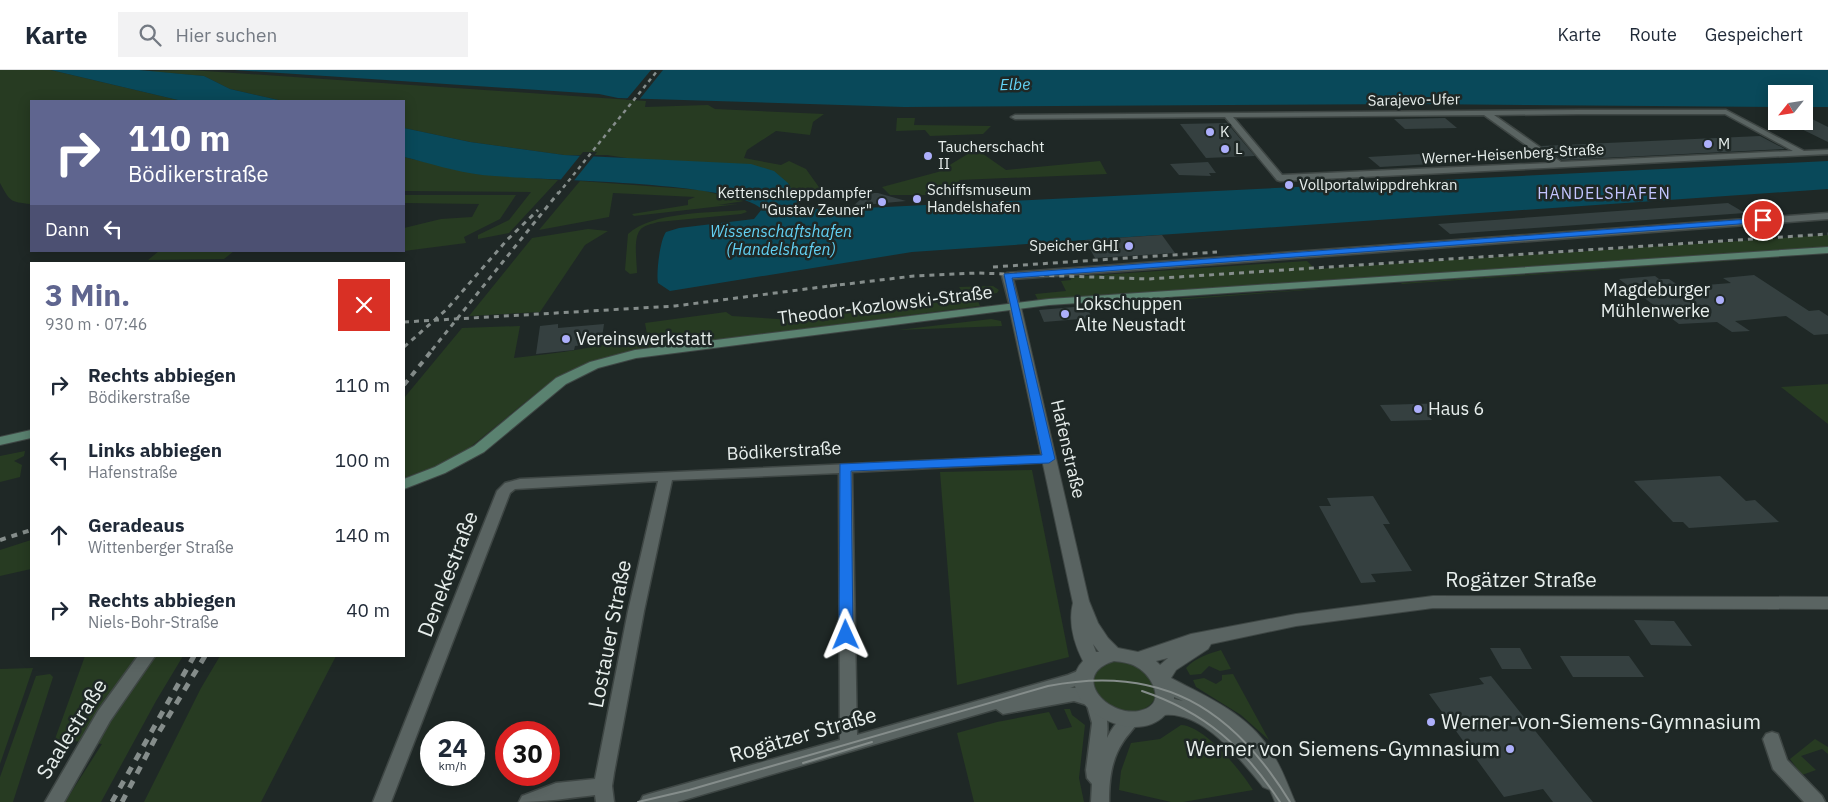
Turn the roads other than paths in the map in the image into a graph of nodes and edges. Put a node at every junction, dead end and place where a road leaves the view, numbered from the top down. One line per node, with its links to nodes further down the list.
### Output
1 (1486, 113): 2 (street, Sarajevo-Ufer); 5 (street, Sarajevo-Ufer); 6 (street)
2 (1228, 116): 3 (street, Sarajevo-Ufer); 6 (street, Werner-Heisenberg-Straße)
3 (1015, 118)
4 (1828, 152): 5 (street, Werner-Heisenberg-Straße)
5 (1802, 153): 6 (street, Werner-Heisenberg-Straße)
6 (1560, 166)
7 (1828, 216): 9 (street)
8 (1828, 250): 9 (main road, Theodor-Kozlowski-Straße)
9 (1015, 307): 12 (street, Hafenstraße); 16 (main road, Theodor-Kozlowski-Straße)
10 (30, 434): 11 (main road)
11 (0, 442)
12 (1049, 459): 13 (street, Bödikerstraße); 17 (street, Hafenstraße)
13 (845, 467): 14 (street, Bödikerstraße); 30 (street)
14 (666, 476): 15 (street, Bödikerstraße); 31 (street, Lostauer Straße)
15 (520, 483): 34 (street, Denekestraße)
16 (405, 484)
17 (1081, 601): 20 (street, Hafenstraße); 23 (street, Hafenstraße)
18 (1828, 603): 19 (street, Rogätzer Straße)
19 (1217, 636): 22 (street, Rogätzer Straße); 24 (street, Rogätzer Straße)
20 (1114, 654): 22 (street); 23 (street)
21 (146, 657): 33 (street, Saalestraße)
22 (1140, 658): 24 (street)
23 (1088, 669): 25 (street); 27 (street, Rogätzer Straße)
24 (1162, 680): 26 (street); 37 (street)
25 (1093, 702): 27 (street, Rogätzer Straße); 28 (street); 32 (street)
26 (1159, 708): 28 (street); 37 (street)
27 (968, 711): 30 (street, Rogätzer Straße)
28 (1131, 720): 32 (street)
29 (1772, 739): 38 (street)
30 (849, 745): 36 (street, Rogätzer Straße)
31 (604, 794): 35 (street)
32 (1099, 797)
33 (54, 802)
34 (382, 802)
35 (528, 802)
36 (650, 802)
37 (1285, 802)
38 (1816, 802)

